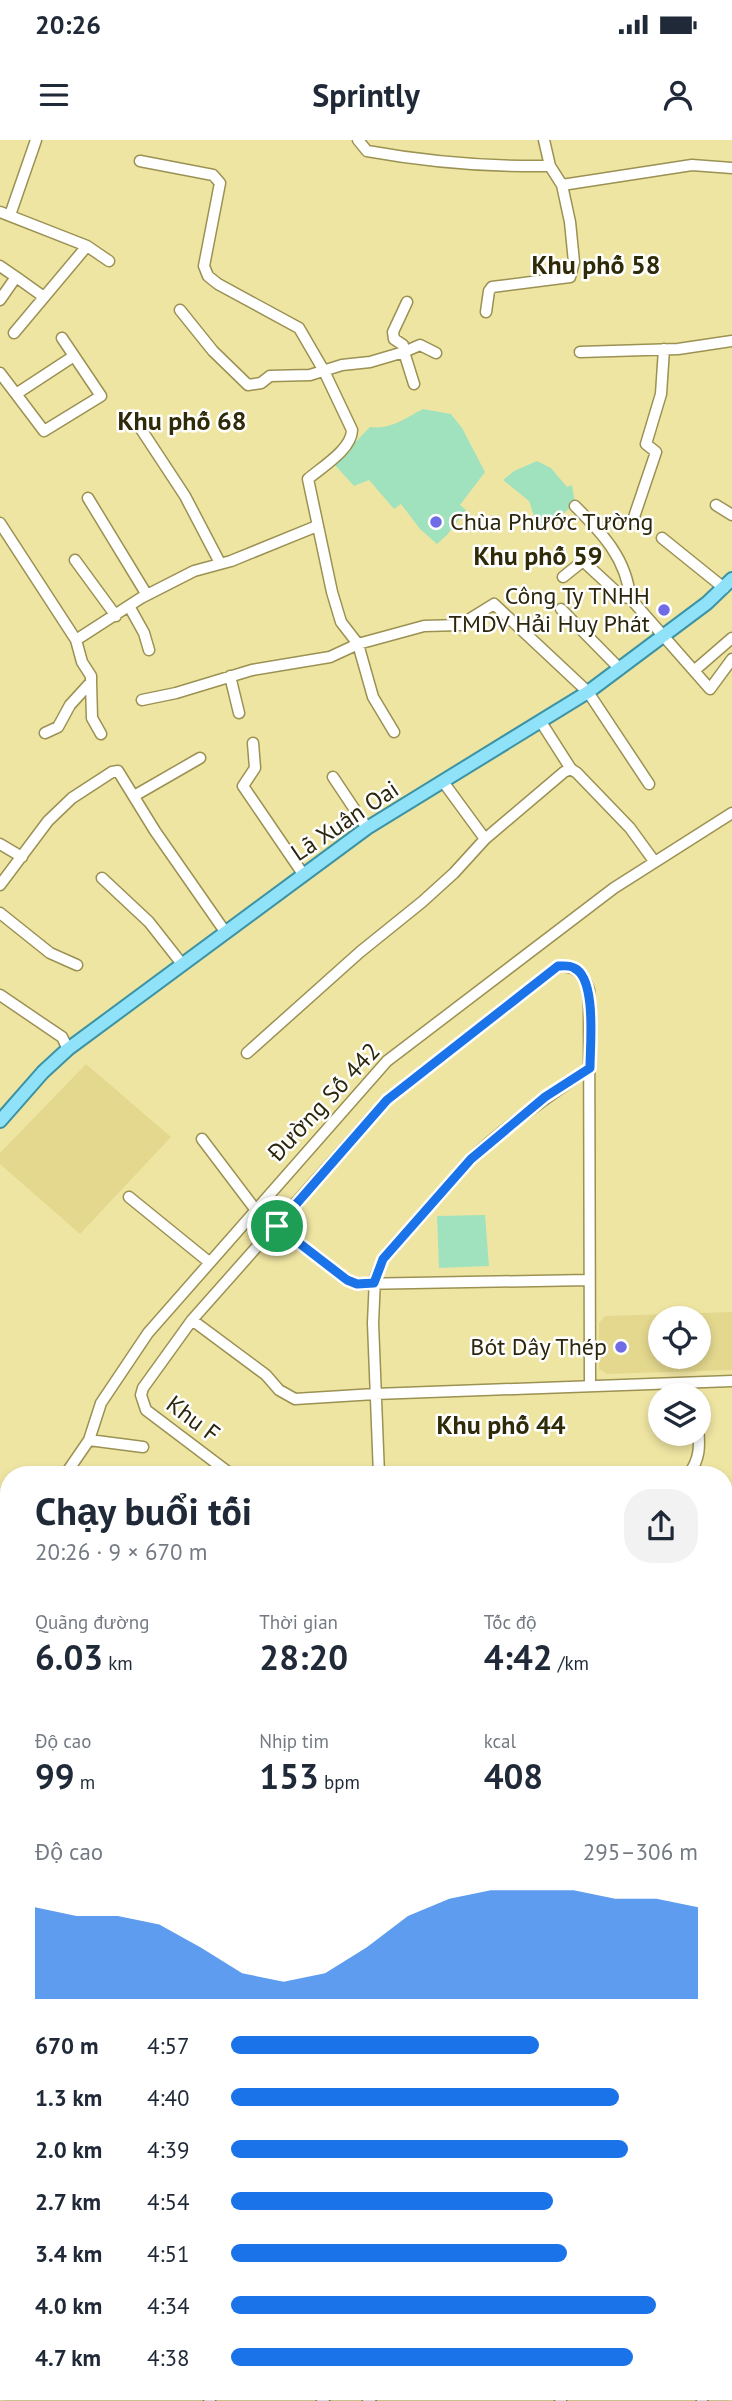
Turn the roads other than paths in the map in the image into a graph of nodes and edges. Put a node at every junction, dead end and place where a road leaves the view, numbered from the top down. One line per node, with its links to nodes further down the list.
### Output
1 (36, 140): 8 (street)
2 (358, 140): 5 (street)
3 (544, 140): 5 (street)
4 (140, 161): 26 (street)
5 (550, 166): 7 (street)
6 (732, 168): 7 (street)
7 (562, 185): 17 (street)
8 (5, 214): 9 (street)
9 (87, 246): 10 (street); 13 (street)
10 (109, 261)
11 (0, 266): 12 (street)
12 (16, 277): 13 (street); 14 (street)
13 (44, 298): 18 (street)
14 (0, 300)
15 (407, 302): 22 (street)
16 (180, 310): 26 (street)
17 (486, 312)
18 (14, 333)
19 (62, 338): 25 (street)
20 (732, 341): 21 (street)
21 (664, 349): 23 (street); 35 (street)
22 (404, 352): 24 (street); 26 (street); 28 (street)
23 (580, 352)
24 (436, 353)
25 (74, 356): 29 (street); 29 (street)
26 (324, 371): 37 (street)
27 (0, 373): 29 (street)
28 (414, 384)
29 (16, 394)
30 (135, 420): 40 (street)
31 (88, 498): 43 (street)
32 (716, 505): 34 (street)
33 (575, 506): 44 (street)
34 (732, 515)
35 (633, 520)
36 (0, 523): 50 (street)
37 (317, 526): 40 (street); 51 (street)
38 (662, 538): 42 (street)
39 (75, 560): 47 (street)
40 (220, 563): 43 (street)
41 (564, 578): 44 (street)
42 (728, 584): 48 (main road, Lã Xuân Oai)
43 (147, 595): 45 (street)
44 (630, 598): 48 (street)
45 (129, 606): 47 (street); 52 (street)
46 (561, 609): 54 (street)
47 (116, 615): 50 (street)
48 (662, 636): 54 (main road, Lã Xuân Oai); 55 (street)
49 (732, 638): 55 (street)
50 (76, 640): 57 (street)
51 (358, 644): 56 (street); 58 (street); 62 (street)
52 (149, 650)
53 (732, 659): 55 (street)
54 (620, 669): 58 (main road, Lã Xuân Oai)
55 (695, 670)
56 (230, 676): 59 (street); 60 (street)
57 (92, 682): 63 (street); 64 (street)
58 (588, 692): 61 (main road, Lã Xuân Oai); 70 (street)
59 (142, 700)
60 (239, 713)
61 (541, 722): 67 (street); 69 (main road, Lã Xuân Oai)
62 (394, 732)
63 (45, 733)
64 (101, 734)
65 (253, 743): 78 (street)
66 (200, 758): 71 (street)
67 (571, 769): 74 (street); 77 (street)
68 (334, 777): 73 (street)
69 (443, 783): 73 (main road, Lã Xuân Oai); 74 (street)
70 (649, 784)
71 (134, 796): 76 (street); 82 (street)
72 (732, 813): 77 (street, Đường Số 442)
73 (367, 828): 78 (main road, Lã Xuân Oai)
74 (485, 839): 87 (street)
75 (0, 844): 76 (street)
76 (22, 857): 80 (street)
77 (654, 861): 92 (street, Đường Số 442)
78 (303, 874): 82 (main road, Lã Xuân Oai)
79 (102, 878): 83 (street)
80 (0, 885)
81 (0, 913): 84 (street)
82 (226, 933): 83 (main road, Lã Xuân Oai)
83 (183, 964): 86 (main road, Lã Xuân Oai)
84 (77, 965)
85 (0, 996): 86 (street)
86 (68, 1049): 89 (main road, Lã Xuân Oai)
87 (247, 1053)
88 (590, 1068): 93 (street); 95 (street); 96 (street)
89 (0, 1121)
90 (202, 1139): 92 (street)
91 (129, 1197): 94 (street)
92 (255, 1209): 93 (street); 94 (street, Đường Số 442)
93 (277, 1226): 96 (street); 97 (street)
94 (209, 1262): 102 (street, Đường Số 442)
95 (589, 1280): 96 (street); 100 (street)
96 (374, 1283): 101 (street)
97 (192, 1320): 101 (street); 106 (street, Khu F)
98 (732, 1381): 99 (street)
99 (693, 1382): 100 (street)
100 (590, 1385): 101 (street)
101 (375, 1394): 107 (street)
102 (89, 1440): 104 (street); 105 (street, Đường Số 442)
103 (700, 1446): 108 (street)
104 (143, 1447)
105 (71, 1466)
106 (220, 1466)
107 (379, 1466)
108 (695, 1466)

